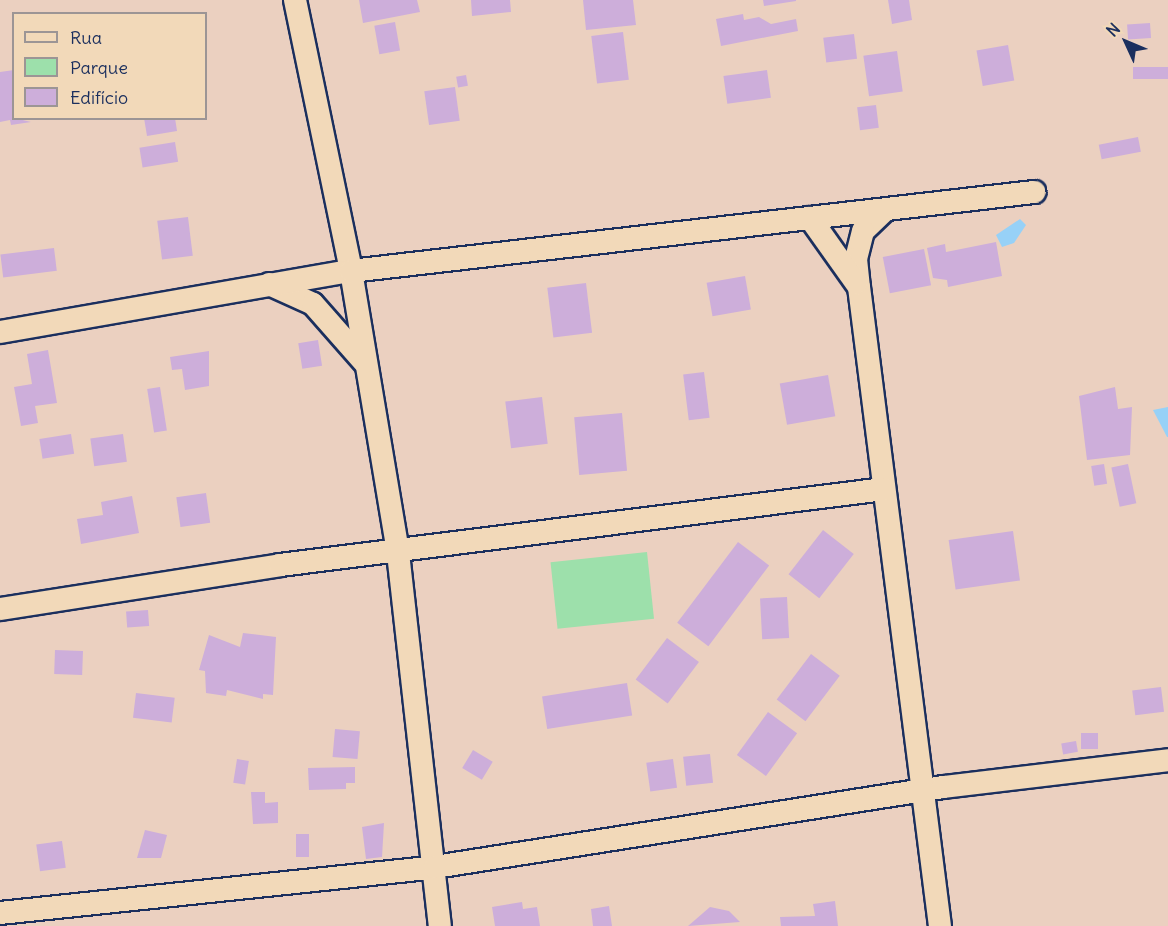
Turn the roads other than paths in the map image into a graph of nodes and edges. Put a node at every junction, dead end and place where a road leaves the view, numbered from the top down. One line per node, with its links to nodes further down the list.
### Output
1 (295, 0): 5 (street)
2 (1034, 192): 3 (street)
3 (885, 210): 4 (street); 7 (street)
4 (810, 218): 5 (street); 7 (street)
5 (351, 271): 6 (street); 9 (street)
6 (267, 284): 8 (street); 9 (street)
7 (859, 287): 10 (street)
8 (0, 332)
9 (364, 362): 11 (street)
10 (884, 489): 11 (street); 14 (street)
11 (398, 553): 12 (street); 15 (street)
12 (0, 609)
13 (1168, 760): 14 (street)
14 (920, 791): 15 (street); 18 (street)
15 (435, 867): 16 (street); 17 (street)
16 (0, 914)
17 (440, 926)
18 (940, 926)

